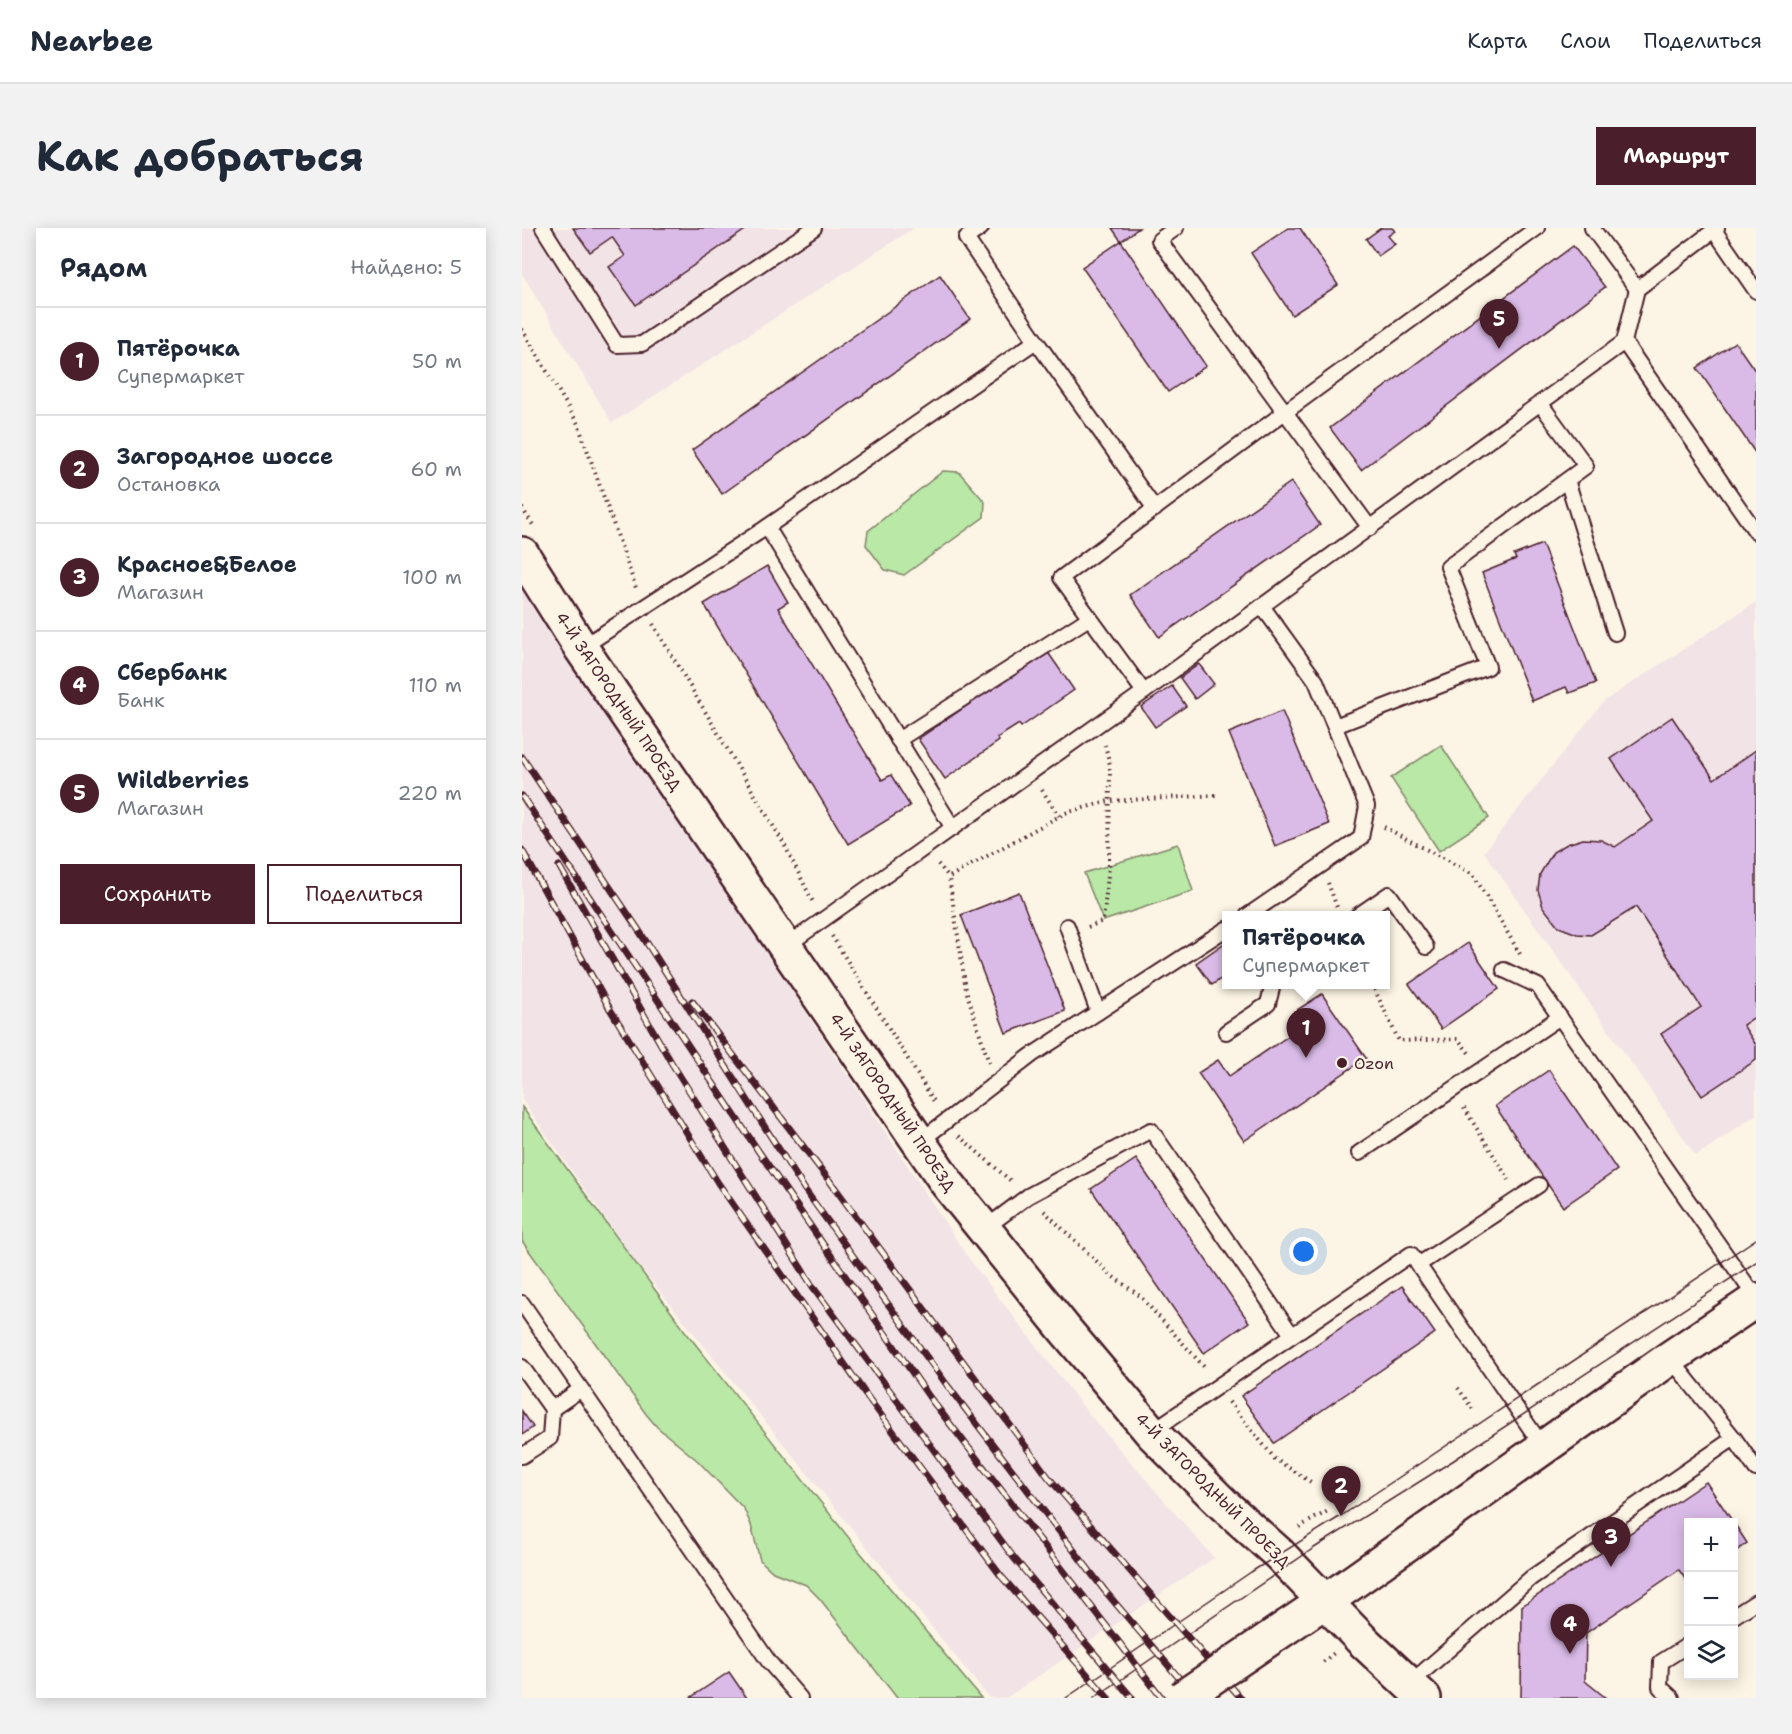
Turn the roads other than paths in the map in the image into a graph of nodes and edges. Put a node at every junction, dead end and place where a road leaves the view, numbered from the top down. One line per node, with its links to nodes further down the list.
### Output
1 (543, 228): 2 (lane)
2 (814, 228)
3 (981, 228): 10 (lane)
4 (1176, 228): 13 (lane)
5 (1537, 228): 13 (lane)
6 (1592, 228): 8 (lane)
7 (1716, 229): 8 (lane); 9 (lane)
8 (1636, 289): 11 (lane)
9 (1756, 291)
10 (1036, 341): 15 (lane); 16 (lane)
11 (1624, 342): 12 (lane); 18 (lane)
12 (1540, 403): 14 (lane); 17 (lane)
13 (1285, 412): 15 (lane); 17 (lane)
14 (1567, 480): 22 (lane); 25 (lane)
15 (1155, 509): 21 (lane)
16 (767, 527): 23 (lane); 26 (lane)
17 (1370, 528): 20 (lane)
18 (1756, 532)
19 (522, 554): 23 (street, 4-Й ЗАГОРОДНЫЙ ПРОЕЗД)
20 (1262, 606): 24 (lane); 25 (lane)
21 (1089, 618): 24 (lane); 26 (lane)
22 (1615, 633)
23 (581, 648): 32 (street, 4-Й ЗАГОРОДНЫЙ ПРОЕЗД)
24 (1143, 692): 27 (lane)
25 (1335, 726): 28 (lane)
26 (898, 740): 27 (lane)
27 (953, 828): 32 (lane)
28 (1253, 911)
29 (1363, 911): 33 (lane)
30 (1067, 926): 36 (lane)
31 (1222, 932): 36 (lane)
32 (786, 946): 39 (street, 4-Й ЗАГОРОДНЫЙ ПРОЕЗД)
33 (1426, 946)
34 (1504, 970): 37 (lane)
35 (1272, 989): 38 (lane)
36 (1098, 1012): 39 (lane)
37 (1560, 1017): 40 (lane); 44 (lane)
38 (1226, 1032)
39 (919, 1142): 42 (street, 4-Й ЗАГОРОДНЫЙ ПРОЕЗД)
40 (1359, 1152)
41 (1539, 1185): 43 (lane)
42 (984, 1229): 46 (lane); 51 (street, 4-Й ЗАГОРОДНЫЙ ПРОЕЗД)
43 (1418, 1265): 46 (lane); 53 (lane)
44 (1756, 1299): 47 (street)
45 (522, 1303): 49 (lane)
46 (1292, 1335): 51 (lane)
47 (1670, 1358): 52 (lane); 53 (street)
48 (522, 1367): 50 (lane)
49 (581, 1389): 50 (lane); 61 (lane)
50 (552, 1409): 54 (lane)
51 (1151, 1432): 56 (street, 4-Й ЗАГОРОДНЫЙ ПРОЕЗД)
52 (1734, 1438): 55 (lane); 60 (lane)
53 (1543, 1447): 56 (street)
54 (522, 1456)
55 (1756, 1469)
56 (1324, 1602): 60 (street, 4-Й ЗАГОРОДНЫЙ ПРОЕЗД); 62 (street, bridge)
57 (1756, 1602): 58 (lane)
58 (1738, 1614)
59 (1684, 1648): 63 (lane)
60 (1417, 1691)
61 (800, 1698)
62 (1182, 1698)
63 (1672, 1698)

